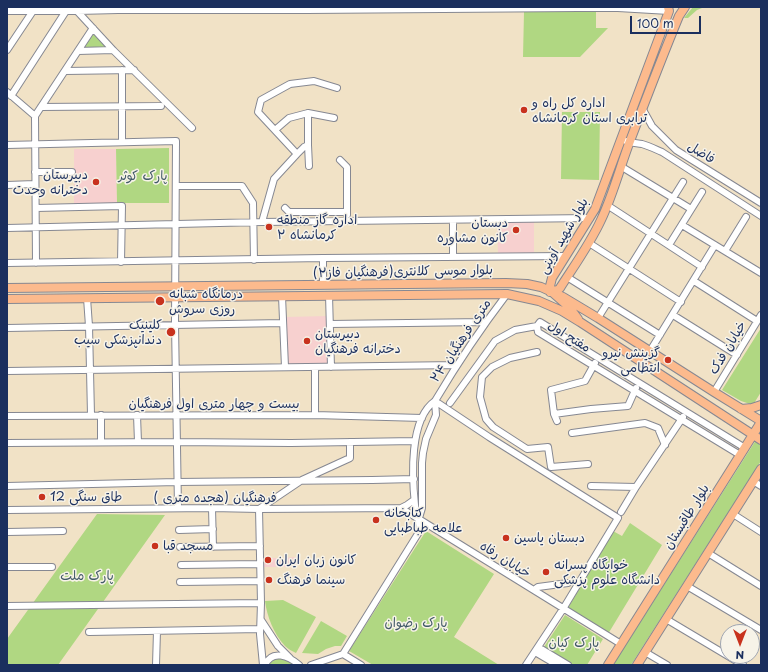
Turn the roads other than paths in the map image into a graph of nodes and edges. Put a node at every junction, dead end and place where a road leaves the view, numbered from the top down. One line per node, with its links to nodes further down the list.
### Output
1 (685, 7): 11 (main road, بلوار شهید آوینی)
2 (117, 8): 3 (street); 10 (street)
3 (306, 8): 4 (street)
4 (493, 8): 5 (street)
5 (618, 8): 6 (street)
6 (669, 9): 11 (main road); 30 (main road, بلوار شهید آوینی)
7 (7, 11): 8 (street)
8 (33, 11): 9 (street); 13 (street)
9 (66, 11): 10 (street); 20 (street)
10 (77, 11): 12 (street)
11 (679, 16): 24 (main road, بلوار شهید آوینی)
12 (93, 28): 14 (street); 15 (street)
13 (7, 50)
14 (113, 50): 15 (street); 17 (street)
15 (78, 51): 18 (street)
16 (122, 70): 17 (street); 18 (street); 21 (street)
17 (134, 70): 28 (street)
18 (65, 71): 23 (street)
19 (337, 88): 29 (street)
20 (10, 97): 26 (street)
21 (122, 106): 22 (street); 23 (street); 31 (street)
22 (161, 106)
23 (41, 107): 26 (street)
24 (642, 108): 32 (main road, بلوار شهید آوینی); 48 (street, فاضل)
25 (308, 113): 27 (street); 29 (street); 35 (street)
26 (35, 116): 33 (street)
27 (334, 118)
28 (192, 128)
29 (275, 130): 36 (street)
30 (621, 139): 32 (street, فاضل); 56 (main road, بلوار شهید آوینی)
31 (122, 142): 33 (street); 45 (street)
32 (629, 143): 39 (main road, بلوار شهید آوینی); 54 (street, فاضل)
33 (35, 144): 34 (street); 40 (street)
34 (7, 145)
35 (308, 145): 36 (street); 38 (street)
36 (297, 154): 60 (street)
37 (340, 160): 53 (street)
38 (309, 166)
39 (622, 167): 47 (street); 49 (main road, بلوار شهید آوینی)
40 (35, 172): 41 (street); 44 (street)
41 (72, 172)
42 (683, 182): 47 (street)
43 (7, 184): 44 (street)
44 (36, 184): 50 (street)
45 (176, 186): 59 (street); 61 (street)
46 (702, 192): 52 (street)
47 (673, 198): 52 (street); 66 (street)
48 (761, 203)
49 (607, 205): 66 (street); 67 (main road, بلوار شهید آوینی)
50 (36, 208): 62 (street); 65 (street)
51 (285, 208): 53 (street)
52 (692, 209): 63 (street)
53 (347, 212): 58 (street)
54 (761, 216)
55 (746, 217): 70 (street)
56 (590, 218): 57 (street); 71 (main road, بلوار شهید آوینی)
57 (453, 220): 58 (street); 72 (street)
58 (347, 221): 60 (street)
59 (254, 222): 60 (street); 61 (street); 74 (street)
60 (262, 222)
61 (176, 224): 62 (street); 75 (street)
62 (121, 225): 65 (street); 76 (street)
63 (682, 225): 68 (street); 69 (street)
64 (7, 228): 65 (street)
65 (36, 228): 78 (street)
66 (651, 233): 68 (street); 80 (street)
67 (588, 243): 80 (street); 82 (main road, بلوار شهید آوینی)
68 (669, 245): 79 (street)
69 (715, 245): 70 (street); 79 (street)
70 (725, 251): 81 (street)
71 (566, 256): 72 (street); 87 (main road, بلوار شهید آوینی)
72 (453, 257): 73 (street)
73 (323, 258): 74 (street); 84 (street)
74 (254, 260): 75 (street)
75 (176, 261): 76 (street); 85 (street)
76 (121, 262): 78 (street)
77 (7, 263): 78 (street)
78 (36, 263)
79 (702, 267): 83 (street)
80 (629, 269): 94 (street); 95 (street)
81 (761, 273)
82 (567, 277): 87 (main road, بلوار شهید آوینی); 94 (street)
83 (694, 281): 95 (street); 99 (street)
84 (323, 285): 85 (main road, بلوار موسی کلانتری(فرهنگیان فاز۲)); 87 (main road, بلوار موسی کلانتری(فرهنگیان فاز۲))
85 (176, 286): 86 (main road, بلوار موسی کلانتری(فرهنگیان فاز۲)); 91 (street)
86 (7, 288)
87 (552, 292): 88 (main road); 98 (main road, بلوار موسی کلانتری(فرهنگیان فاز۲)); 101 (main road)
88 (507, 294): 89 (main road, بلوار موسی کلانتری(فرهنگیان فاز۲)); 100 (street, ۲۴ متری فرهنگیان); 101 (main road, بلوار موسی کلانتری(فرهنگیان فاز۲))
89 (329, 295): 90 (main road, بلوار موسی کلانتری(فرهنگیان فاز۲)); 104 (street)
90 (282, 296): 91 (main road, بلوار موسی کلانتری(فرهنگیان فاز۲)); 102 (street)
91 (176, 297): 92 (main road, بلوار موسی کلانتری(فرهنگیان فاز۲)); 103 (street)
92 (87, 298): 93 (main road, بلوار موسی کلانتری(فرهنگیان فاز۲)); 105 (street)
93 (7, 299)
94 (608, 302): 98 (street); 108 (street)
95 (681, 302): 96 (street)
96 (673, 314): 108 (street); 111 (street)
97 (761, 315): 99 (street, خیابان فدک)
98 (598, 318): 109 (main road, بلوار موسی کلانتری(فرهنگیان فاز۲))
99 (757, 321): 111 (street, خیابان فدک)
100 (485, 322): 104 (street); 113 (street, ۲۴ متری فرهنگیان)
101 (580, 322): 140 (main road, بلوار موسی کلانتری(فرهنگیان فاز۲))
102 (283, 323): 103 (street); 115 (street)
103 (175, 324): 105 (street); 118 (street)
104 (330, 324): 117 (street)
105 (89, 326): 107 (street); 119 (street)
106 (537, 326): 112 (street, مفتح اول); 114 (street, مفتح اول); 121 (street)
107 (7, 328)
108 (660, 335): 109 (street)
109 (650, 351): 125 (main road, بلوار موسی کلانتری(فرهنگیان فاز۲))
110 (537, 352): 122 (street)
111 (736, 355): 125 (street, خیابان فدک)
112 (598, 358): 114 (street); 123 (street, مفتح اول)
113 (457, 365): 117 (street); 126 (street, ۲۴ متری فرهنگیان)
114 (594, 366): 124 (street, مفتح اول); 124 (street)
115 (285, 367): 116 (street); 118 (street)
116 (315, 367): 117 (street); 135 (street)
117 (331, 367)
118 (176, 369): 119 (street); 134 (street)
119 (90, 370): 120 (street); 131 (street)
120 (7, 371)
121 (474, 371): 122 (street); 127 (street)
122 (482, 377): 153 (street)
123 (640, 384): 124 (street); 130 (street, مفتح اول)
124 (634, 391): 138 (street, مفتح اول)
125 (714, 392): 129 (main road, بلوار موسی کلانتری(فرهنگیان فاز۲))
126 (435, 401): 137 (street, ۲۴ متری فرهنگیان); 170 (street); 171 (street, ۲۴ متری فرهنگیان)
127 (450, 403)
128 (761, 405): 129 (main road)
129 (741, 409): 139 (main road, بلوار موسی کلانتری(فرهنگیان فاز۲))
130 (686, 412): 138 (street); 151 (street, مفتح اول)
131 (91, 415): 132 (street, بیست و چهار متری اول فرهنگیان); 136 (street, بیست و چهار متری اول فرهنگیان)
132 (101, 415): 133 (street, بیست و چهار متری اول فرهنگیان); 145 (street)
133 (138, 415): 134 (street, بیست و چهار متری اول فرهنگیان); 146 (street)
134 (176, 415): 135 (street, بیست و چهار متری اول فرهنگیان); 147 (street)
135 (315, 415): 137 (street, بیست و چهار متری اول فرهنگیان)
136 (7, 416)
137 (422, 418): 144 (street, ۲۴ متری فرهنگیان)
138 (682, 420): 150 (street); 152 (street, مفتح اول)
139 (759, 420): 140 (main road); 142 (main road, بلوار طاقبستان)
140 (745, 429): 142 (main road, بلوار موسی کلانتری(فرهنگیان فاز۲))
141 (572, 433): 150 (street)
142 (754, 435): 143 (main road, بلوار موسی کلانتری(فرهنگیان فاز۲)); 151 (main road, بلوار طاقبستان)
143 (761, 440)
144 (415, 441): 148 (street); 155 (street, ۲۴ متری فرهنگیان)
145 (101, 442): 146 (street); 149 (street)
146 (138, 442): 147 (street)
147 (176, 442): 148 (street); 158 (street)
148 (350, 442): 156 (street)
149 (7, 443)
150 (665, 445): 162 (street)
151 (745, 448): 152 (main road, بلوار طاقبستان)
152 (740, 456): 200 (main road, بلوار طاقبستان)
153 (588, 464)
154 (761, 469): 157 (main road)
155 (414, 479): 156 (street); 163 (street, ۲۴ متری فرهنگیان)
156 (302, 480): 158 (street); 167 (street)
157 (753, 481): 161 (street); 169 (main road)
158 (178, 482): 159 (street); 164 (street)
159 (7, 486)
160 (591, 486): 162 (street)
161 (761, 486)
162 (636, 487): 170 (street)
163 (414, 500): 166 (street); 171 (street, ۲۴ متری فرهنگیان)
164 (178, 508): 165 (street, فرهنگیان (هجده متری )); 168 (street, فرهنگیان (هجده متری ))
165 (212, 508): 167 (street, فرهنگیان (هجده متری )); 172 (street)
166 (401, 508): 167 (street, فرهنگیان (هجده متری )); 171 (street)
167 (259, 509): 177 (street)
168 (7, 510)
169 (733, 514): 176 (street); 180 (main road)
170 (619, 515): 193 (street)
171 (419, 519): 190 (street, خیابان رفاه); 204 (street)
172 (213, 529): 173 (street); 178 (street)
173 (179, 530)
174 (63, 531): 175 (street)
175 (7, 532)
176 (761, 532)
177 (260, 546): 178 (street); 181 (street)
178 (213, 547): 179 (street)
179 (180, 548)
180 (708, 554): 188 (main road); 189 (street)
181 (260, 564): 182 (street); 185 (street)
182 (181, 565)
183 (7, 567): 184 (street)
184 (52, 567)
185 (260, 581): 186 (street); 191 (street)
186 (180, 582)
187 (568, 583): 190 (street)
188 (687, 586): 195 (main road); 197 (street)
189 (761, 586)
190 (534, 590): 193 (street, خیابان رفاه)
191 (261, 603): 192 (street); 194 (street)
192 (7, 606)
193 (563, 609): 200 (street, خیابان رفاه); 201 (street)
194 (261, 620): 196 (street); 205 (street)
195 (666, 620): 202 (street); 203 (main road)
196 (260, 629): 198 (street); 207 (street)
197 (761, 630)
198 (157, 631): 199 (street); 206 (street)
199 (89, 632)
200 (621, 644): 214 (main road, بلوار طاقبستان)
201 (537, 650): 211 (street); 212 (street); 213 (street)
202 (720, 651)
203 (645, 652): 215 (main road); 216 (street)
204 (343, 654): 209 (street); 210 (street)
205 (290, 658): 207 (street); 208 (street)
206 (156, 665)
207 (264, 665)
208 (299, 665)
209 (311, 665)
210 (361, 665)
211 (526, 665)
212 (556, 665)
213 (568, 665)
214 (608, 665)
215 (637, 665)
216 (667, 665)

